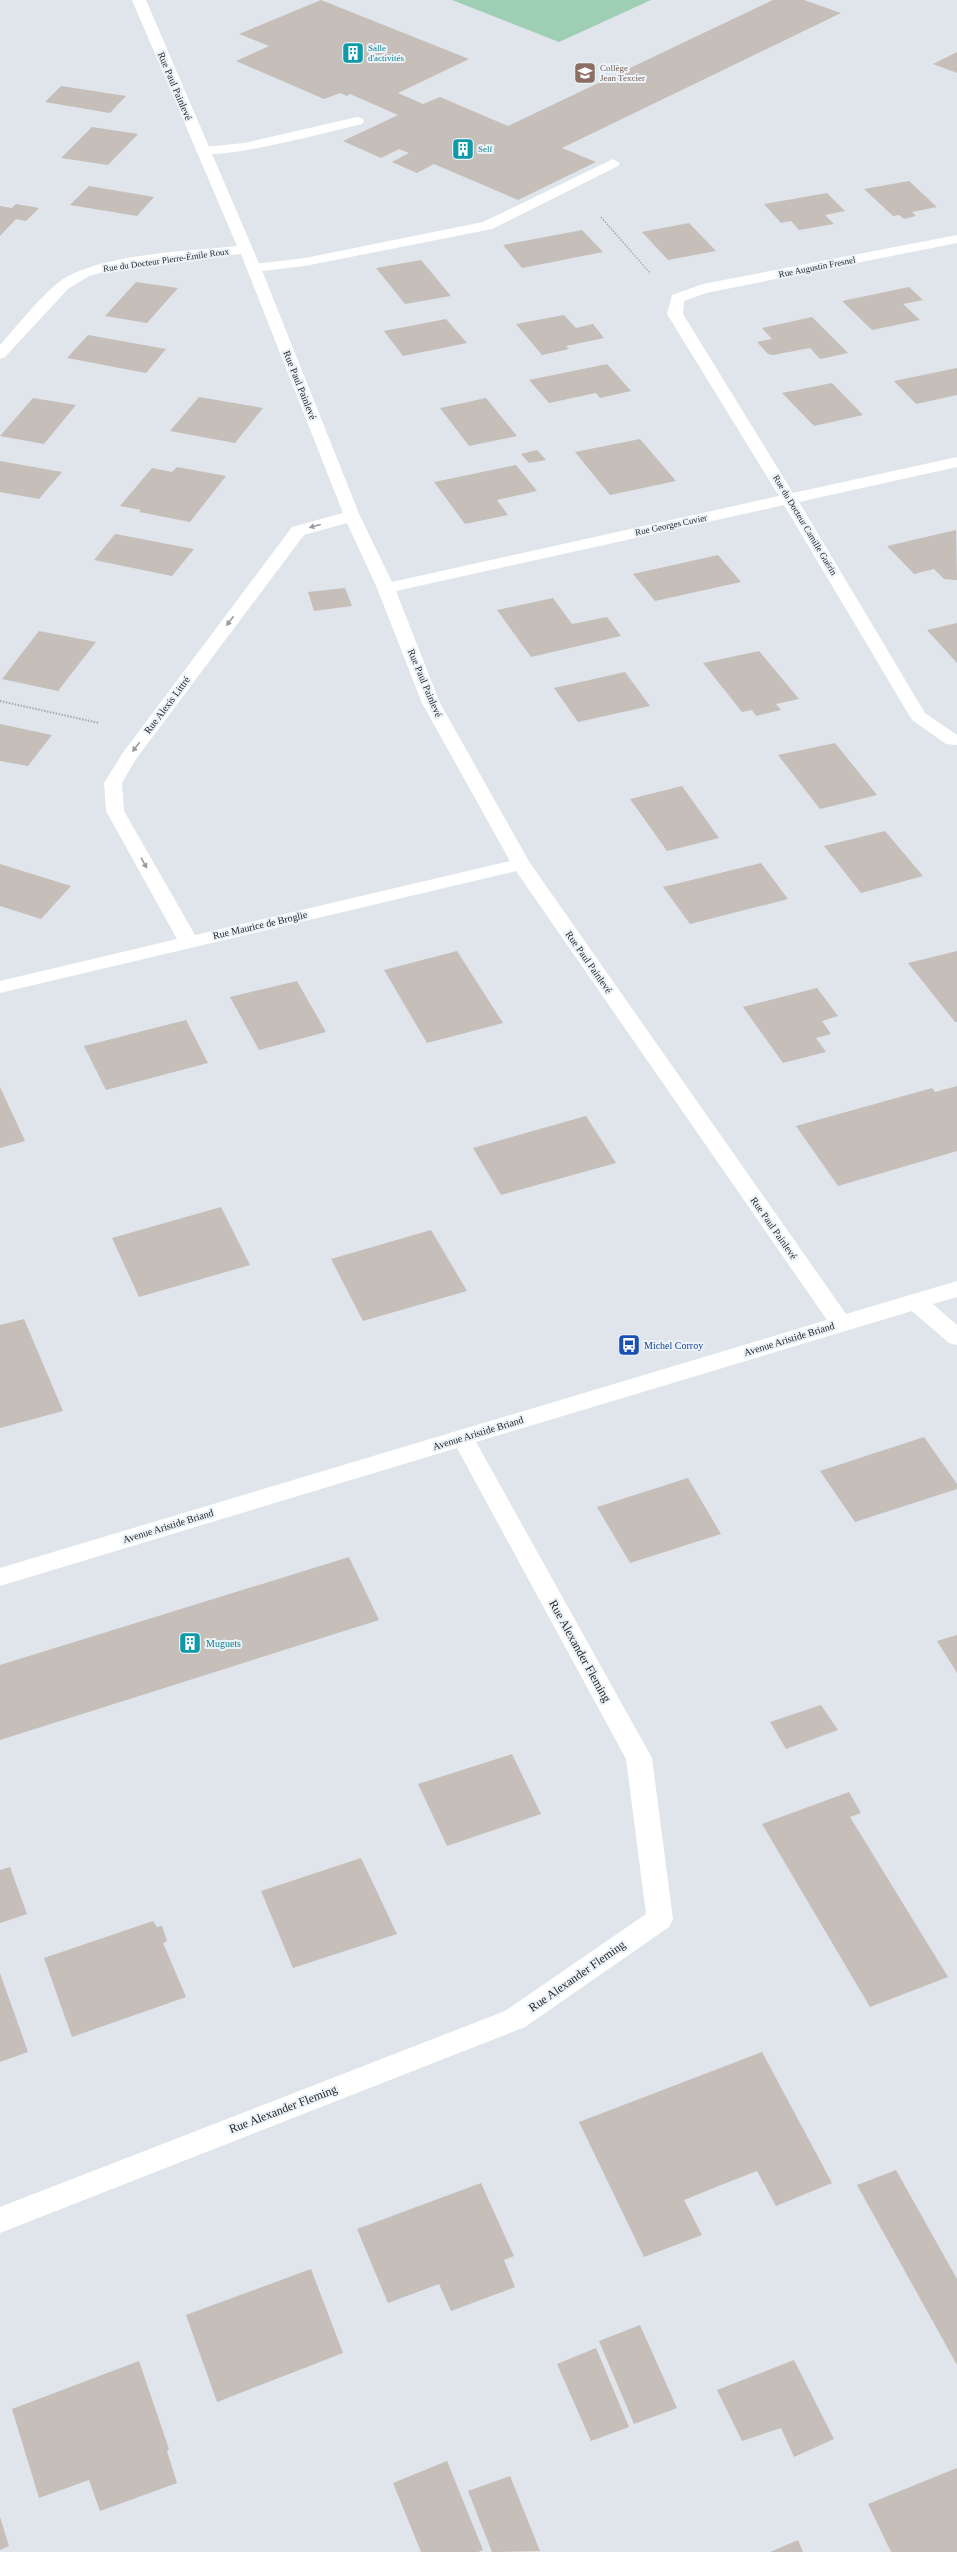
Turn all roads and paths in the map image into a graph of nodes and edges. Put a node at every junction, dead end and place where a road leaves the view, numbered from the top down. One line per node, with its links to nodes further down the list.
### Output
1 (140, 0): 3 (street, Rue Paul Painlevé)
2 (357, 121): 3 (street)
3 (203, 151): 7 (street, Rue Paul Painlevé)
4 (613, 163): 8 (street)
5 (597, 212): 9 (path)
6 (957, 239): 9 (street, Rue Augustin Fresnel)
7 (246, 249): 8 (street, Rue Paul Painlevé); 10 (street, Rue du Docteur Pierre-Émile Roux)
8 (254, 268): 13 (street, Rue Paul Painlevé)
9 (677, 298): 12 (street, Rue du Docteur Camille Guérin)
10 (0, 354)
11 (957, 462): 12 (street, Rue Georges Cuvier)
12 (789, 499): 14 (street, Rue Georges Cuvier); 17 (street, Rue du Docteur Camille Guérin)
13 (352, 516): 14 (street, Rue Paul Painlevé); 16 (street, Rue Alexis Littré, one-way to 16)
14 (386, 588): 18 (street, Rue Paul Painlevé)
15 (0, 701): 16 (path)
16 (146, 734): 19 (street, Rue Alexis Littré, one-way to 19)
17 (954, 740)
18 (521, 864): 19 (street, Rue Maurice de Broglie); 23 (street, Rue Paul Painlevé)
19 (189, 942): 20 (street, Rue Maurice de Broglie)
20 (0, 987)
21 (957, 1289): 22 (street, Avenue Aristide Briand)
22 (915, 1301): 23 (street, Avenue Aristide Briand); 24 (street)
23 (841, 1324): 25 (street, Avenue Aristide Briand)
24 (957, 1337)
25 (462, 1437): 26 (street, Avenue Aristide Briand); 27 (street, Rue Alexander Fleming)
26 (0, 1577)
27 (0, 2220)

